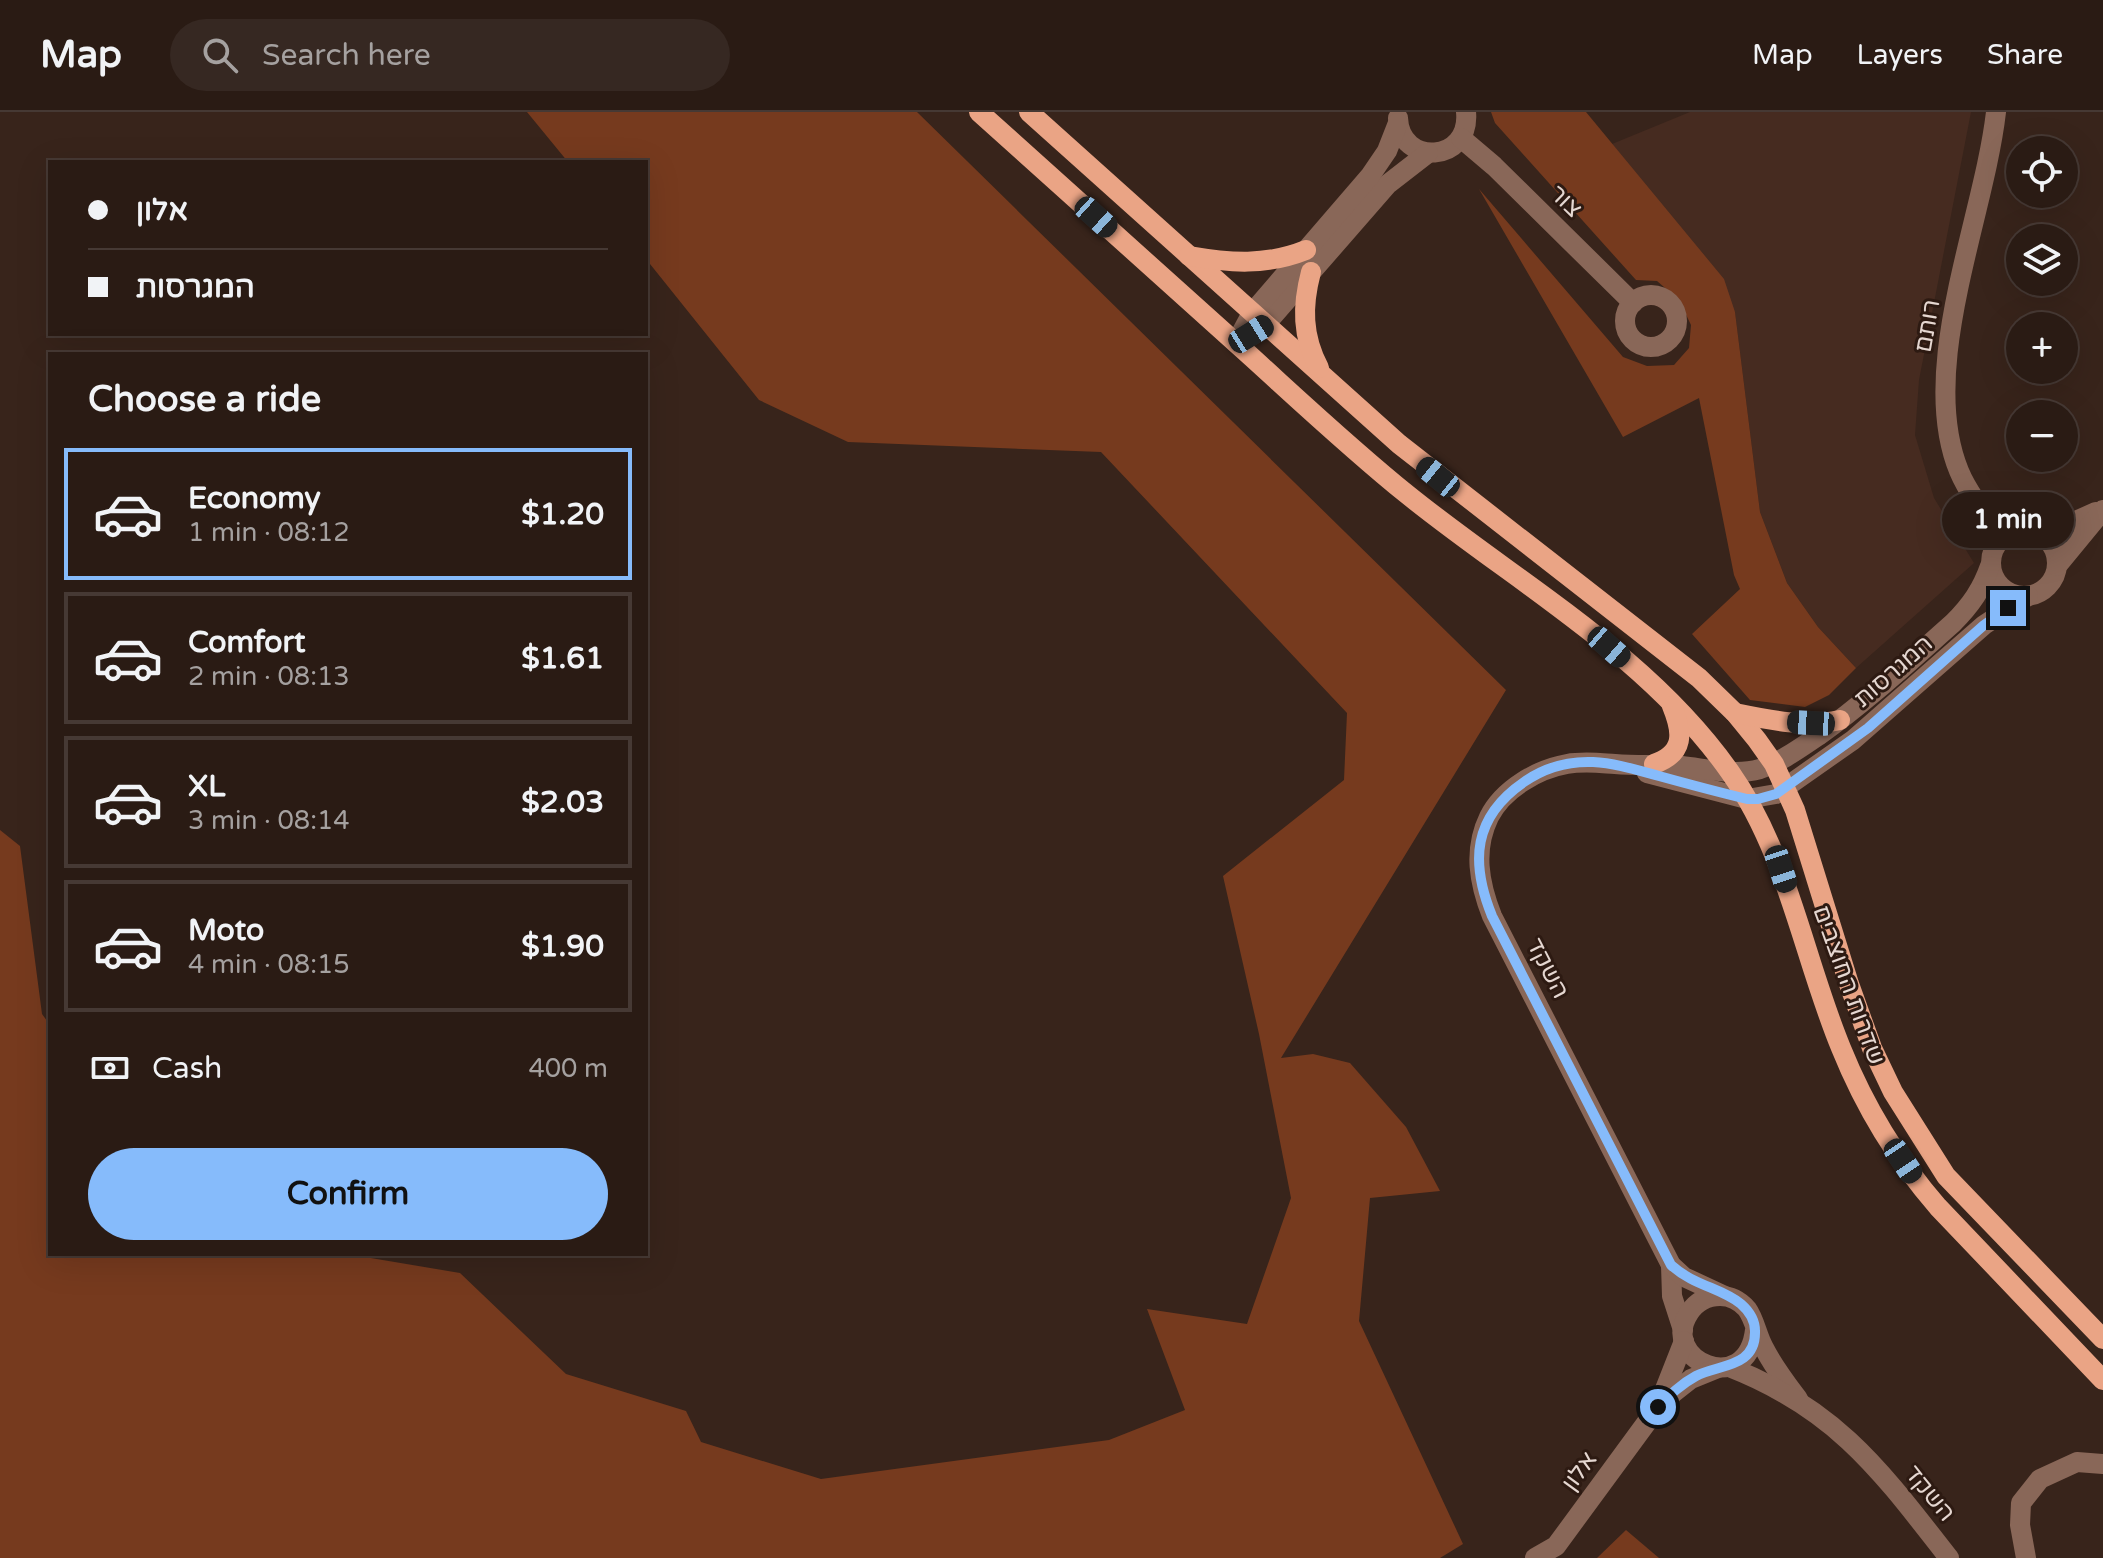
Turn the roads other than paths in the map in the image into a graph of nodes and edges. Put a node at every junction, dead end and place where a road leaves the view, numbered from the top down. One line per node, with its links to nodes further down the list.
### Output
1 (979, 112): 13 (main road, שדרות החוצבים)
2 (1029, 112): 9 (main road, שדרות החוצבים)
3 (1466, 112): 6 (street)
4 (1996, 112): 17 (street, רותם)
5 (1398, 118): 7 (street); 8 (street)
6 (1461, 138): 7 (street); 11 (street, צור)
7 (1428, 153): 10 (street)
8 (1306, 250): 9 (main road); 12 (street)
9 (1188, 256): 12 (main road, שדרות החוצבים)
10 (1311, 272): 12 (street); 14 (main road)
11 (1633, 303)
12 (1258, 319): 13 (street); 14 (main road, שדרות החוצבים)
13 (1236, 343): 21 (main road, שדרות החוצבים)
14 (1324, 379): 22 (main road, שדרות החוצבים)
15 (2103, 509): 16 (street); 19 (street)
16 (2040, 533): 17 (street); 19 (street)
17 (2003, 537): 18 (street)
18 (1990, 566): 20 (street); 23 (street, המגרסות)
19 (2057, 566): 20 (street)
20 (2028, 596): 28 (street, המגרסות)
21 (1671, 702): 25 (main road); 27 (main road, שדרות החוצבים)
22 (1735, 713): 23 (main road); 26 (main road, שדרות החוצבים)
23 (1840, 720): 26 (street, המגרסות)
24 (1616, 764): 25 (street, השקד); 29 (street, השקד); 30 (street, השקד)
25 (1654, 764): 27 (street, השקד)
26 (1774, 764): 27 (street, המגרסות); 28 (main road, שדרות החוצבים)
27 (1730, 772): 29 (main road, שדרות החוצבים)
28 (1785, 788): 29 (street, המגרסות); 34 (main road, שדרות החוצבים)
29 (1747, 799): 36 (main road, שדרות החוצבים)
30 (1671, 1265): 31 (street); 33 (street, השקד)
31 (1725, 1296): 32 (street); 33 (street)
32 (1755, 1330): 35 (street); 37 (street, השקד)
33 (1684, 1335): 35 (street); 38 (street, אלון)
34 (2103, 1339)
35 (1724, 1368): 37 (street, השקד); 38 (street, אלון)
36 (2103, 1380)
37 (1798, 1399): 41 (street, השקד)
38 (1658, 1407): 40 (street, אלון)
39 (2103, 1464): 42 (street)
40 (1535, 1558)
41 (1949, 1558)
42 (2026, 1558)

